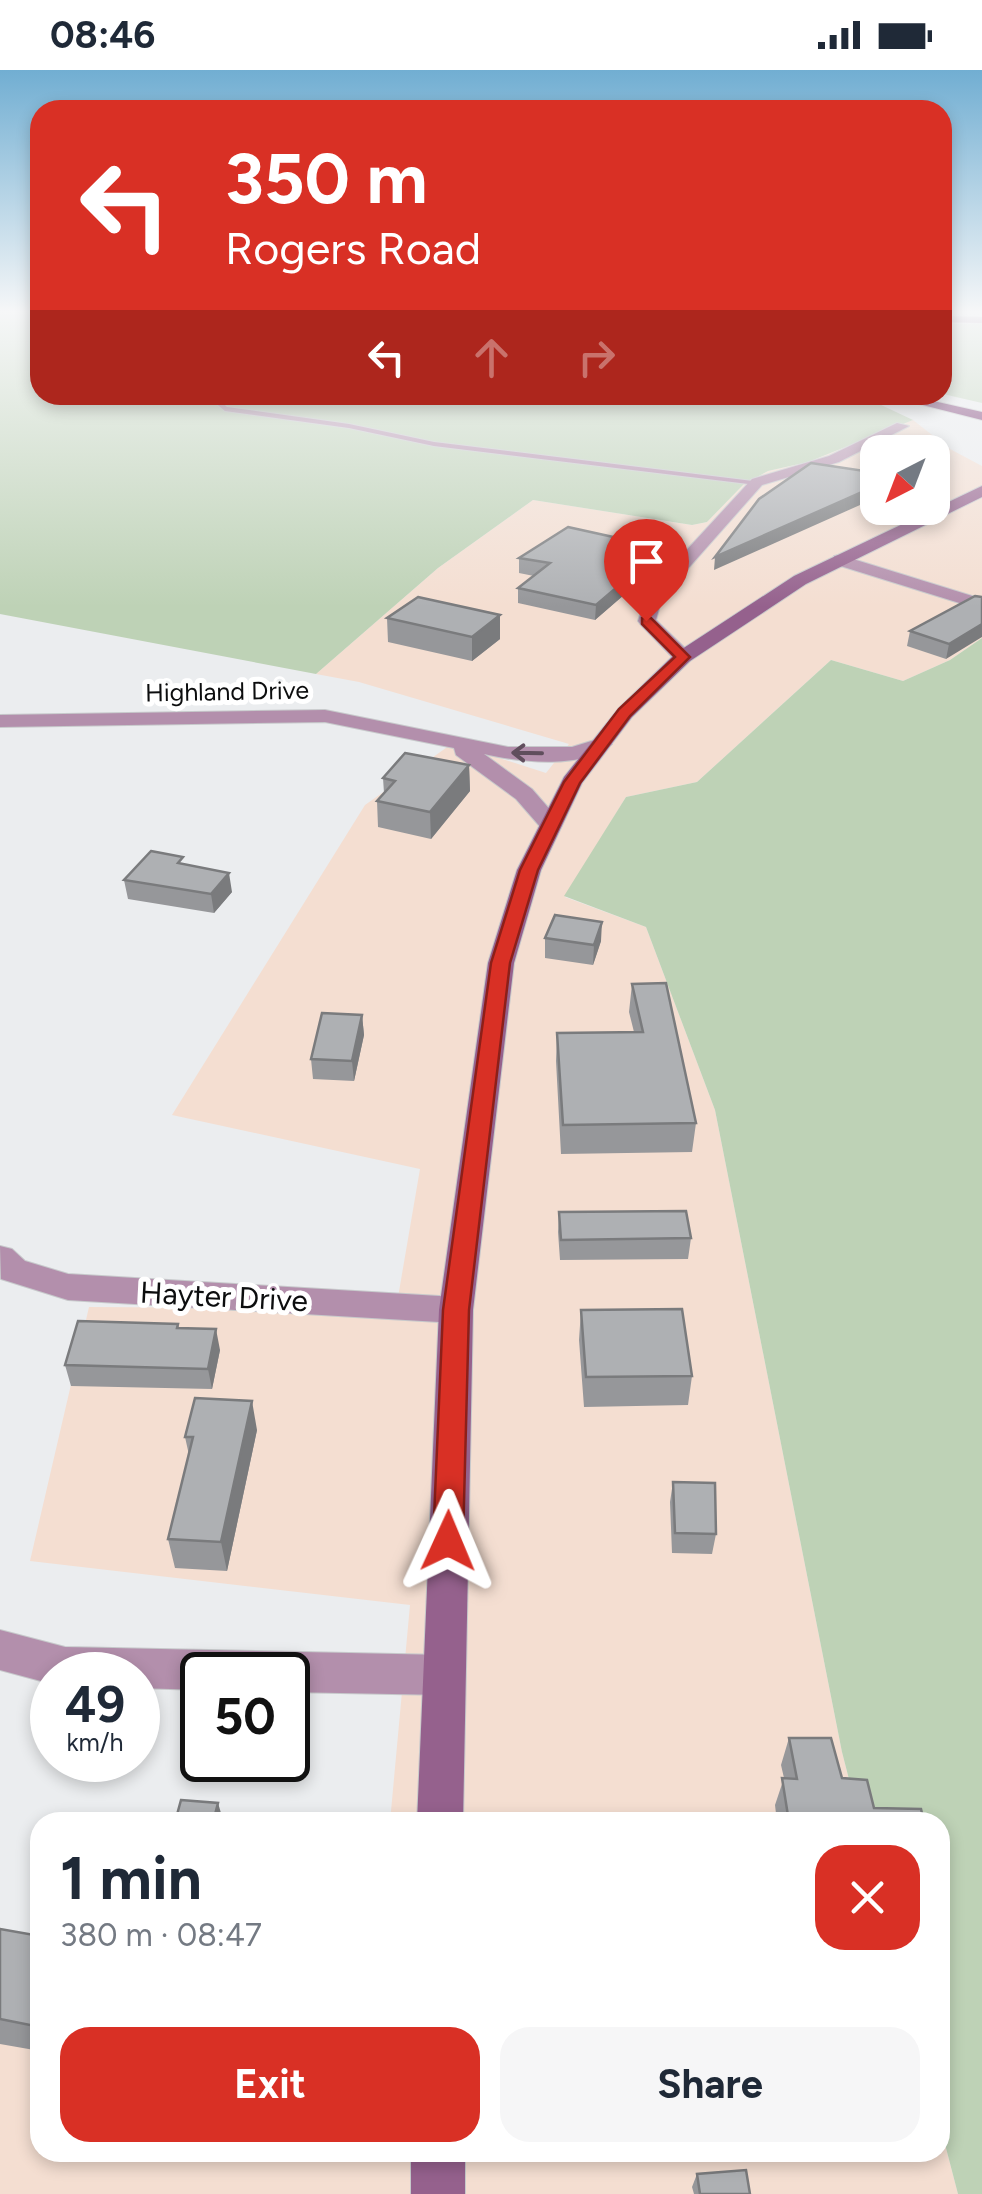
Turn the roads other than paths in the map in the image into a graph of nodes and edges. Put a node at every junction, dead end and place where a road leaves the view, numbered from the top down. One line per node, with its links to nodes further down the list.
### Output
1 (226, 409): 3 (lane)
2 (902, 426): 3 (street)
3 (758, 482): 7 (street)
4 (982, 491): 5 (main road)
5 (840, 560): 6 (street); 7 (main road)
6 (982, 605)
7 (683, 657): 10 (main road)
8 (0, 721): 9 (street, Highland Drive)
9 (452, 743): 10 (street, Highland Drive, one-way to 9); 11 (street)
10 (602, 744): 11 (main road)
11 (551, 825): 13 (main road)
12 (0, 1258): 13 (street, Hayter Drive)
13 (456, 1310): 15 (main road)
14 (0, 1650): 15 (street)
15 (444, 1675): 16 (main road)
16 (440, 1812)
17 (438, 2162): 18 (main road)
18 (438, 2194)

